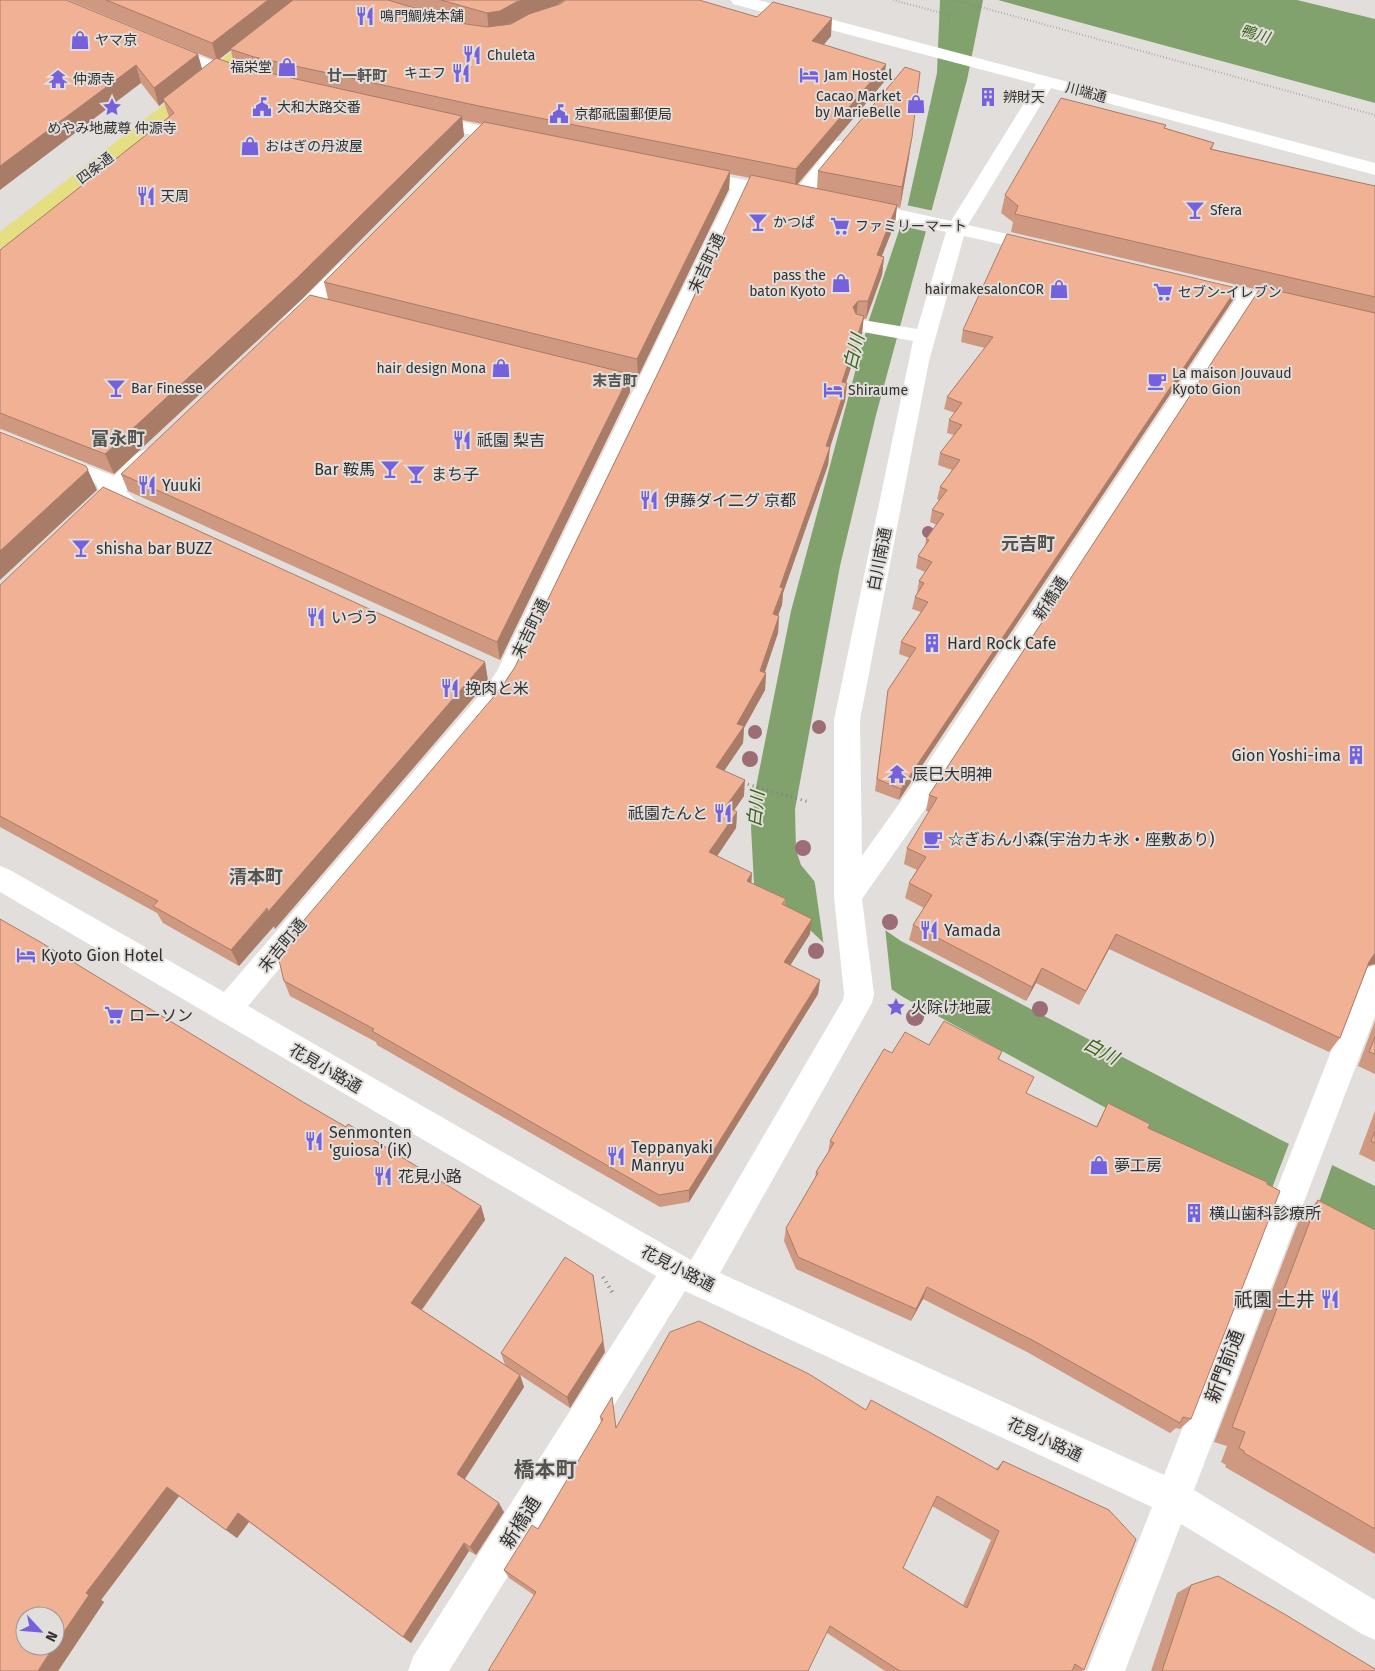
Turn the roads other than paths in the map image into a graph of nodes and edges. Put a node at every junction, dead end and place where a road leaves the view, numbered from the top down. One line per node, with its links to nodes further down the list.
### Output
1 (308, 0): 7 (main road, 四条通)
2 (739, 0): 5 (street, 川端通)
3 (799, 0): 13 (street, 川端通)
4 (150, 43): 7 (street)
5 (922, 49): 6 (street); 8 (street, 川端通)
6 (910, 64)
7 (219, 70): 9 (street); 21 (main road, 四条通)
8 (1046, 82): 14 (street, 川端通); 20 (street, 白川南通)
9 (263, 83)
10 (405, 115): 12 (street)
11 (856, 130): 17 (street)
12 (529, 142)
13 (1375, 151)
14 (1375, 169)
15 (674, 172): 16 (street)
16 (742, 186): 17 (street); 39 (street, 末吉町通)
17 (800, 196): 18 (street)
18 (820, 200)
19 (839, 204): 20 (street)
20 (955, 234): 23 (street); 28 (street, 白川南通)
21 (0, 242)
22 (365, 249): 29 (street)
23 (1054, 250)
24 (1180, 280): 25 (street)
25 (1248, 296): 26 (street); 36 (street, 新橋通)
26 (1311, 310)
27 (863, 326): 28 (street)
28 (914, 335): 36 (street, 白川南通)
29 (274, 338)
30 (0, 438): 32 (street)
31 (168, 438): 32 (street)
32 (111, 492): 33 (street); 34 (street)
33 (147, 512)
34 (70, 531)
35 (0, 878): 39 (street, 花見小路通)
36 (848, 897): 38 (street, 白川南通)
37 (1375, 978): 41 (street, 新門前通)
38 (859, 994): 40 (street, 新橋通)
39 (227, 1010): 40 (street, 花見小路通)
40 (688, 1276): 41 (street, 花見小路通); 43 (street, 新橋通)
41 (1173, 1498): 42 (street, 花見小路通); 44 (street, 新門前通)
42 (1375, 1621)
43 (427, 1671)
44 (1106, 1671)

